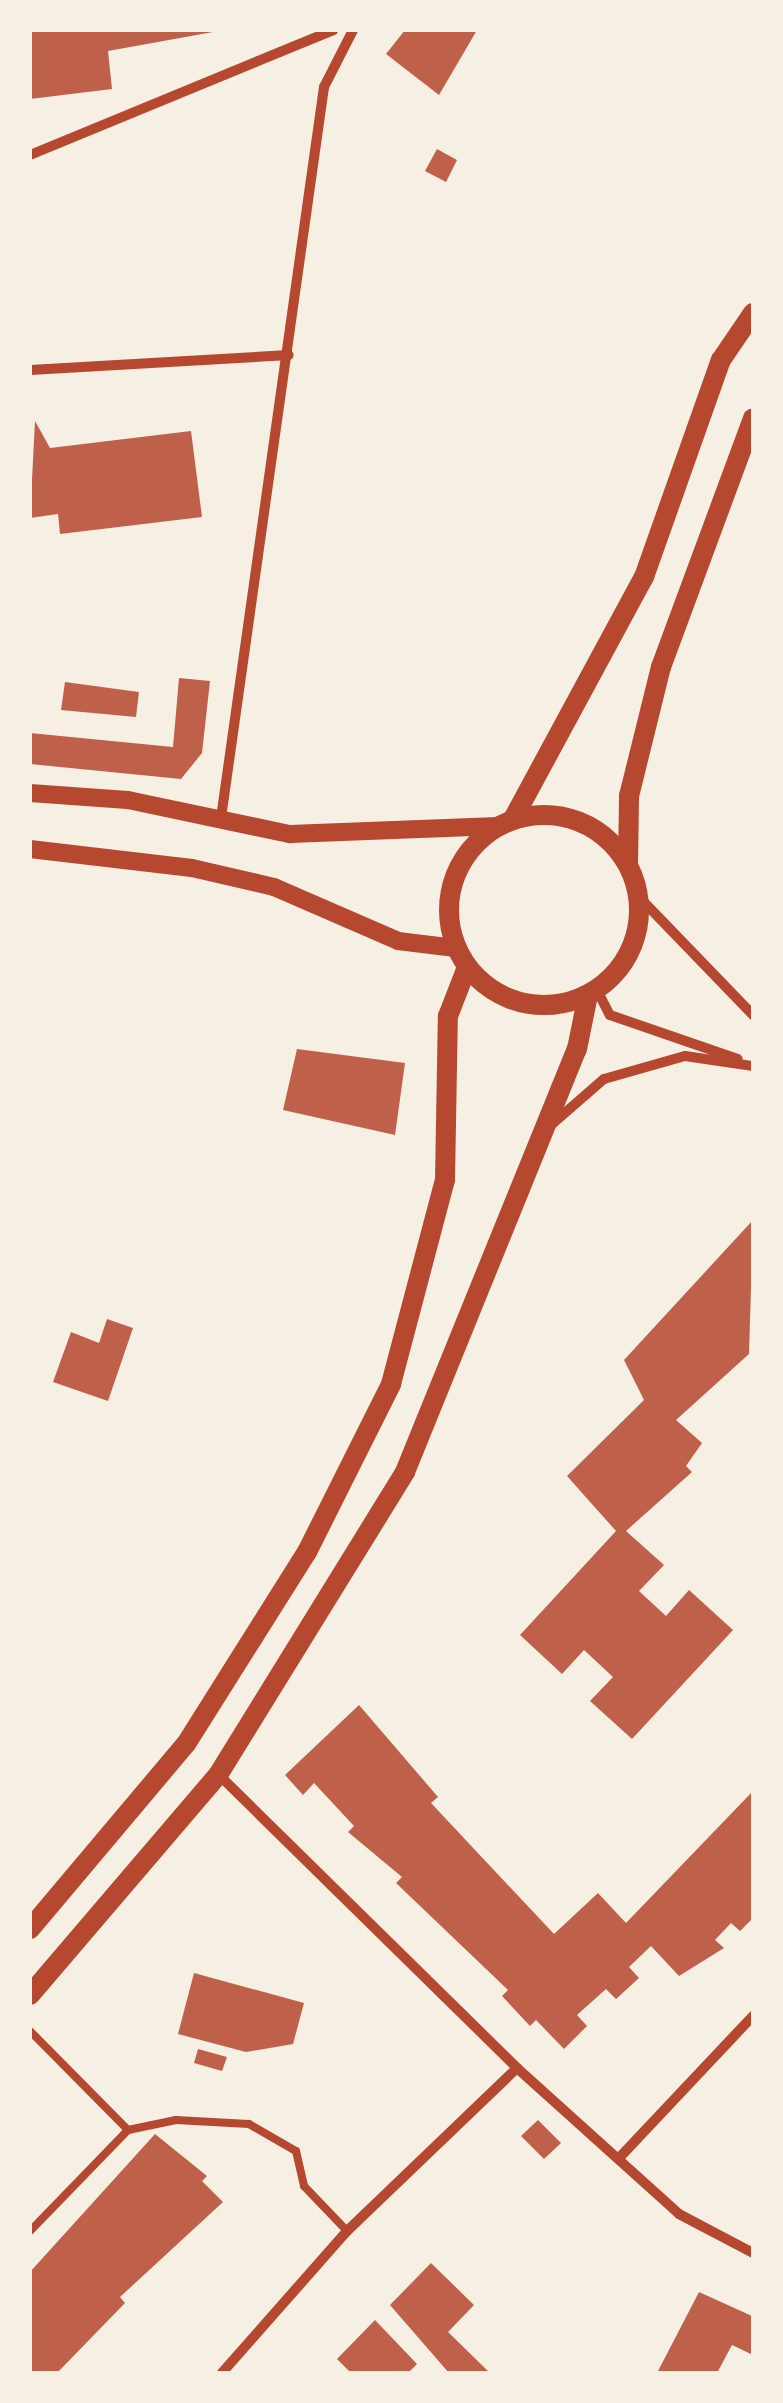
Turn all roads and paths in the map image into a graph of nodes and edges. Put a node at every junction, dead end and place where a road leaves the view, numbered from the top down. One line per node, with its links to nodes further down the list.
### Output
1 (333, 30): 3 (street)
2 (353, 30): 5 (street)
3 (30, 156)
4 (753, 313): 10 (main road)
5 (288, 355): 6 (street); 9 (street)
6 (30, 370)
7 (753, 418): 12 (main road)
8 (30, 793): 9 (street)
9 (221, 818): 10 (street)
10 (505, 822): 12 (main road); 14 (main road)
11 (30, 849): 14 (street)
12 (628, 863): 13 (main road)
13 (640, 898): 15 (main road); 16 (street)
14 (462, 957): 15 (main road); 20 (main road)
15 (593, 992): 17 (street); 18 (main road)
16 (753, 1015)
17 (753, 1065): 18 (street)
18 (532, 1142): 19 (main road)
19 (218, 1775): 21 (main road); 24 (street)
20 (30, 1929)
21 (30, 1996)
22 (753, 2016): 26 (street)
23 (30, 2031): 25 (lane)
24 (517, 2068): 26 (street); 28 (street)
25 (128, 2130): 27 (lane); 28 (lane)
26 (620, 2157): 29 (street)
27 (30, 2231)
28 (347, 2232): 30 (street)
29 (753, 2253)
30 (222, 2373)

